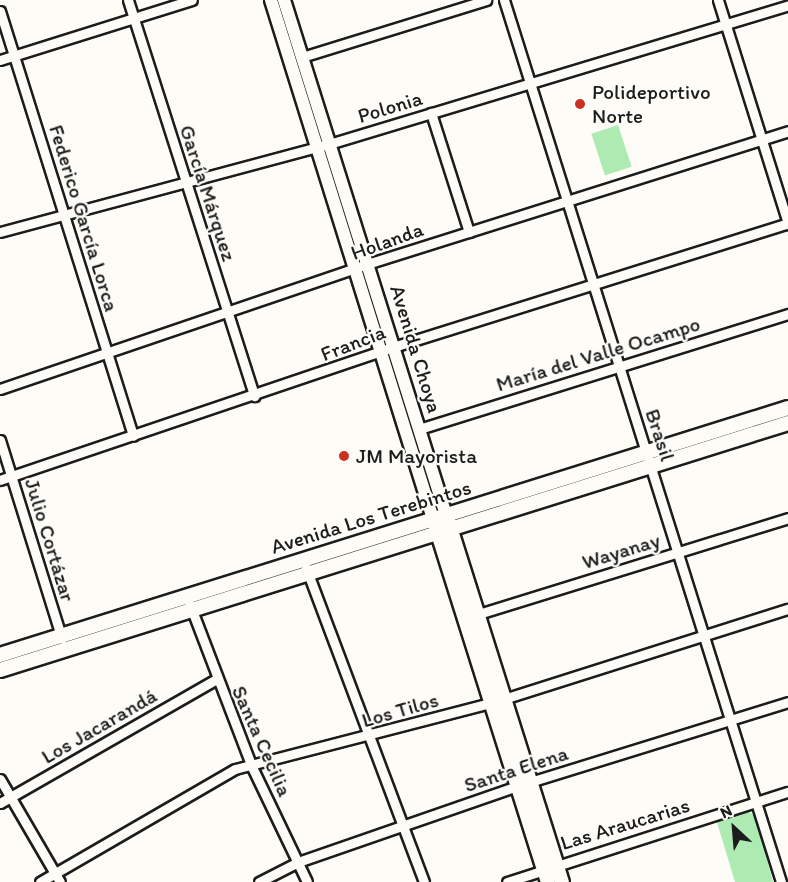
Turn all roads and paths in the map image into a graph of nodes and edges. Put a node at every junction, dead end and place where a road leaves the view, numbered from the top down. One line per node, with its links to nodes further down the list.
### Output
1 (128, 0): 10 (street, García Márquez)
2 (192, 0): 10 (street)
3 (271, 0): 19 (street, Avenida Choya)
4 (284, 0): 13 (street, Avenida Choya)
5 (486, 0): 13 (street)
6 (504, 0): 15 (street, Brasil)
7 (718, 0): 11 (street)
8 (788, 5): 11 (street, Polonia)
9 (0, 11): 12 (street, Federico García Lorca)
10 (134, 18): 12 (street); 20 (street, García Márquez)
11 (725, 24): 15 (street, Polonia); 18 (street)
12 (14, 56): 14 (street); 22 (street, Federico García Lorca)
13 (302, 57): 19 (street, Avenida Choya)
14 (0, 60)
15 (530, 83): 16 (street, Polonia); 21 (street, Brasil)
16 (431, 113): 19 (street, Polonia); 25 (street)
17 (788, 131): 18 (street, Holanda)
18 (761, 139): 21 (street, Holanda); 23 (street)
19 (323, 145): 20 (street, Polonia); 26 (street, Avenida Choya); 27 (street, Avenida Choya)
20 (186, 182): 22 (street, Polonia); 29 (street, García Márquez)
21 (567, 201): 25 (street, Holanda); 28 (street, Brasil)
22 (64, 215): 24 (street, Polonia); 32 (street, Federico García Lorca)
23 (788, 223): 28 (street, Francia)
24 (0, 232)
25 (469, 232): 26 (street, Holanda)
26 (367, 264): 27 (street, Holanda); 31 (street, Avenida Choya)
27 (356, 272): 29 (street, Holanda); 33 (street, Avenida Choya)
28 (593, 284): 31 (street, Francia); 34 (street, Brasil)
29 (228, 314): 32 (street, Holanda); 36 (street, García Márquez)
30 (788, 314): 34 (street, María del Valle Ocampo)
31 (393, 347): 33 (street, Francia); 39 (street, Avenida Choya)
32 (107, 354): 35 (street, Holanda); 40 (street, Federico García Lorca)
33 (382, 354): 36 (street, Francia); 46 (street, Avenida Choya)
34 (619, 366): 39 (street, María del Valle Ocampo); 42 (street, Brasil)
35 (0, 389)
36 (254, 396): 40 (street, Francia)
37 (788, 408): 42 (main road, Avenida Los Terebintos)
38 (788, 423): 43 (main road, Avenida Los Terebintos)
39 (419, 429): 46 (street, Avenida Choya)
40 (133, 436): 44 (street, Francia)
41 (0, 440): 44 (street, Julio Cortázar)
42 (646, 452): 43 (street, Brasil); 46 (main road, Avenida Los Terebintos)
43 (651, 466): 48 (main road, Avenida Los Terebintos); 49 (street, Brasil)
44 (11, 477): 45 (street, Francia); 56 (street, Julio Cortázar)
45 (0, 480)
46 (440, 517): 48 (main road, Avenida Choya); 50 (main road, Avenida Los Terebintos)
47 (788, 519): 49 (street, Wayanay)
48 (444, 531): 51 (main road, Avenida Los Terebintos); 55 (main road, Avenida Choya)
49 (678, 552): 55 (street, Wayanay); 57 (street, Brasil)
50 (304, 560): 51 (street); 52 (main road, Avenida Los Terebintos)
51 (308, 574): 54 (main road, Avenida Los Terebintos); 65 (street)
52 (187, 597): 54 (street, Santa Cecilia); 56 (main road, Avenida Los Terebintos)
53 (788, 609): 57 (street, Los Tilos)
54 (191, 611): 58 (main road, Avenida Los Terebintos); 61 (street, Santa Cecilia)
55 (471, 617): 62 (main road, Avenida Choya)
56 (61, 636): 58 (street, Julio Cortázar); 59 (main road, Avenida Los Terebintos)
57 (705, 636): 62 (street, Los Tilos); 64 (street, Brasil)
58 (65, 650): 60 (main road, Avenida Los Terebintos)
59 (0, 655)
60 (0, 670)
61 (216, 680): 66 (street, Santa Cecilia); 70 (street, Los Jacarandá)
62 (497, 701): 65 (street, Los Tilos); 68 (main road, Avenida Choya)
63 (788, 702): 64 (street, Santa Elena)
64 (731, 720): 68 (street, Santa Elena); 71 (street, Brasil)
65 (369, 737): 66 (street, Los Tilos); 73 (street)
66 (252, 767): 74 (street, Santa Cecilia); 76 (street, Los Tilos)
67 (0, 779): 70 (street)
68 (524, 784): 73 (street, Santa Elena); 75 (main road, Avenida Choya)
69 (788, 792): 71 (street, Las Araucarias)
70 (10, 797): 72 (street, Los Jacarandá); 76 (street)
71 (757, 802): 75 (street, Las Araucarias); 83 (street, Brasil)
72 (0, 803)
73 (403, 826): 74 (street, Santa Elena); 80 (street)
74 (298, 862): 78 (street, Santa Elena); 79 (street, Santa Cecilia)
75 (549, 872): 81 (street, Las Araucarias); 82 (main road, Avenida Choya)
76 (58, 878): 77 (street, Los Tilos)
77 (40, 882)
78 (259, 882)
79 (307, 882)
80 (424, 882)
81 (507, 882)
82 (562, 882)
83 (781, 882)

